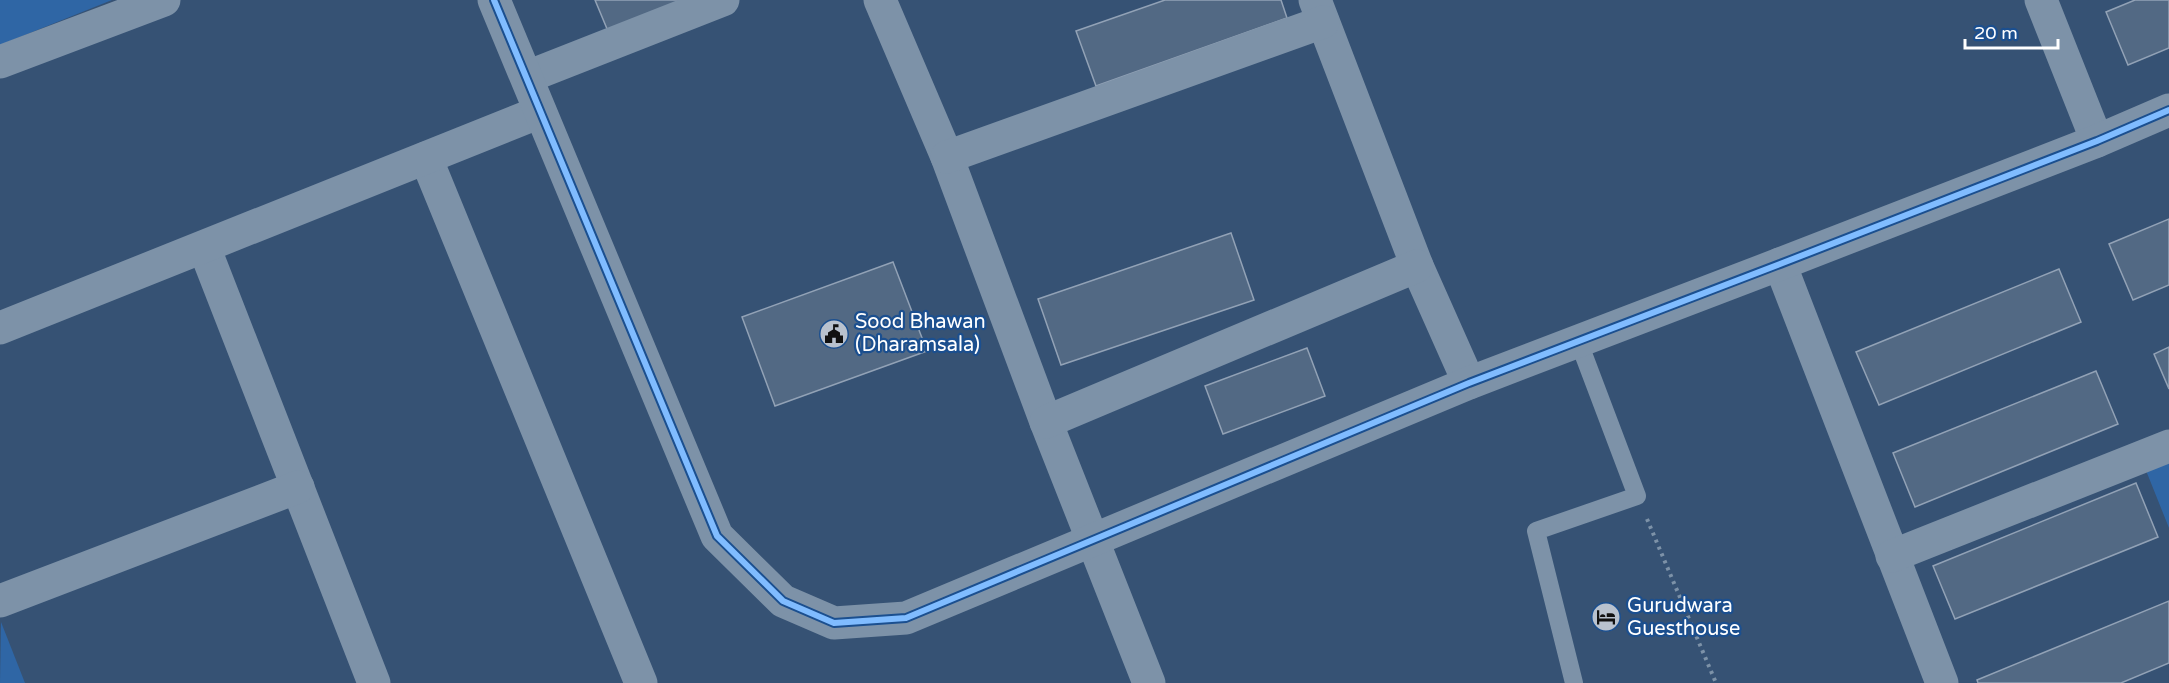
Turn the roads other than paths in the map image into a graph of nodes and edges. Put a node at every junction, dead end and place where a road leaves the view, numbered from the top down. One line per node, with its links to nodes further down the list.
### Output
1 (164, 0): 7 (street)
2 (494, 0): 8 (street)
3 (723, 0): 8 (street)
4 (880, 0): 12 (street)
5 (2045, 1): 11 (street)
6 (1319, 11): 12 (street); 16 (street)
7 (0, 62)
8 (527, 77): 10 (street)
9 (2169, 110): 11 (street)
10 (540, 112): 13 (street); 23 (street)
11 (2097, 141): 15 (street)
12 (947, 157): 20 (street)
13 (426, 158): 14 (street); 27 (street)
14 (204, 247): 17 (street); 22 (street)
15 (1780, 264): 18 (street); 24 (street)
16 (1418, 266): 19 (street); 20 (street)
17 (0, 328)
18 (1578, 340): 19 (street); 29 (lane)
19 (1469, 383): 23 (street)
20 (1046, 422): 23 (street)
21 (2169, 446): 24 (street)
22 (298, 487): 25 (street); 26 (street)
23 (1093, 538): 28 (street)
24 (1892, 556): 30 (street)
25 (0, 601)
26 (374, 683)
27 (641, 683)
28 (1149, 683)
29 (1574, 683)
30 (1942, 683)

